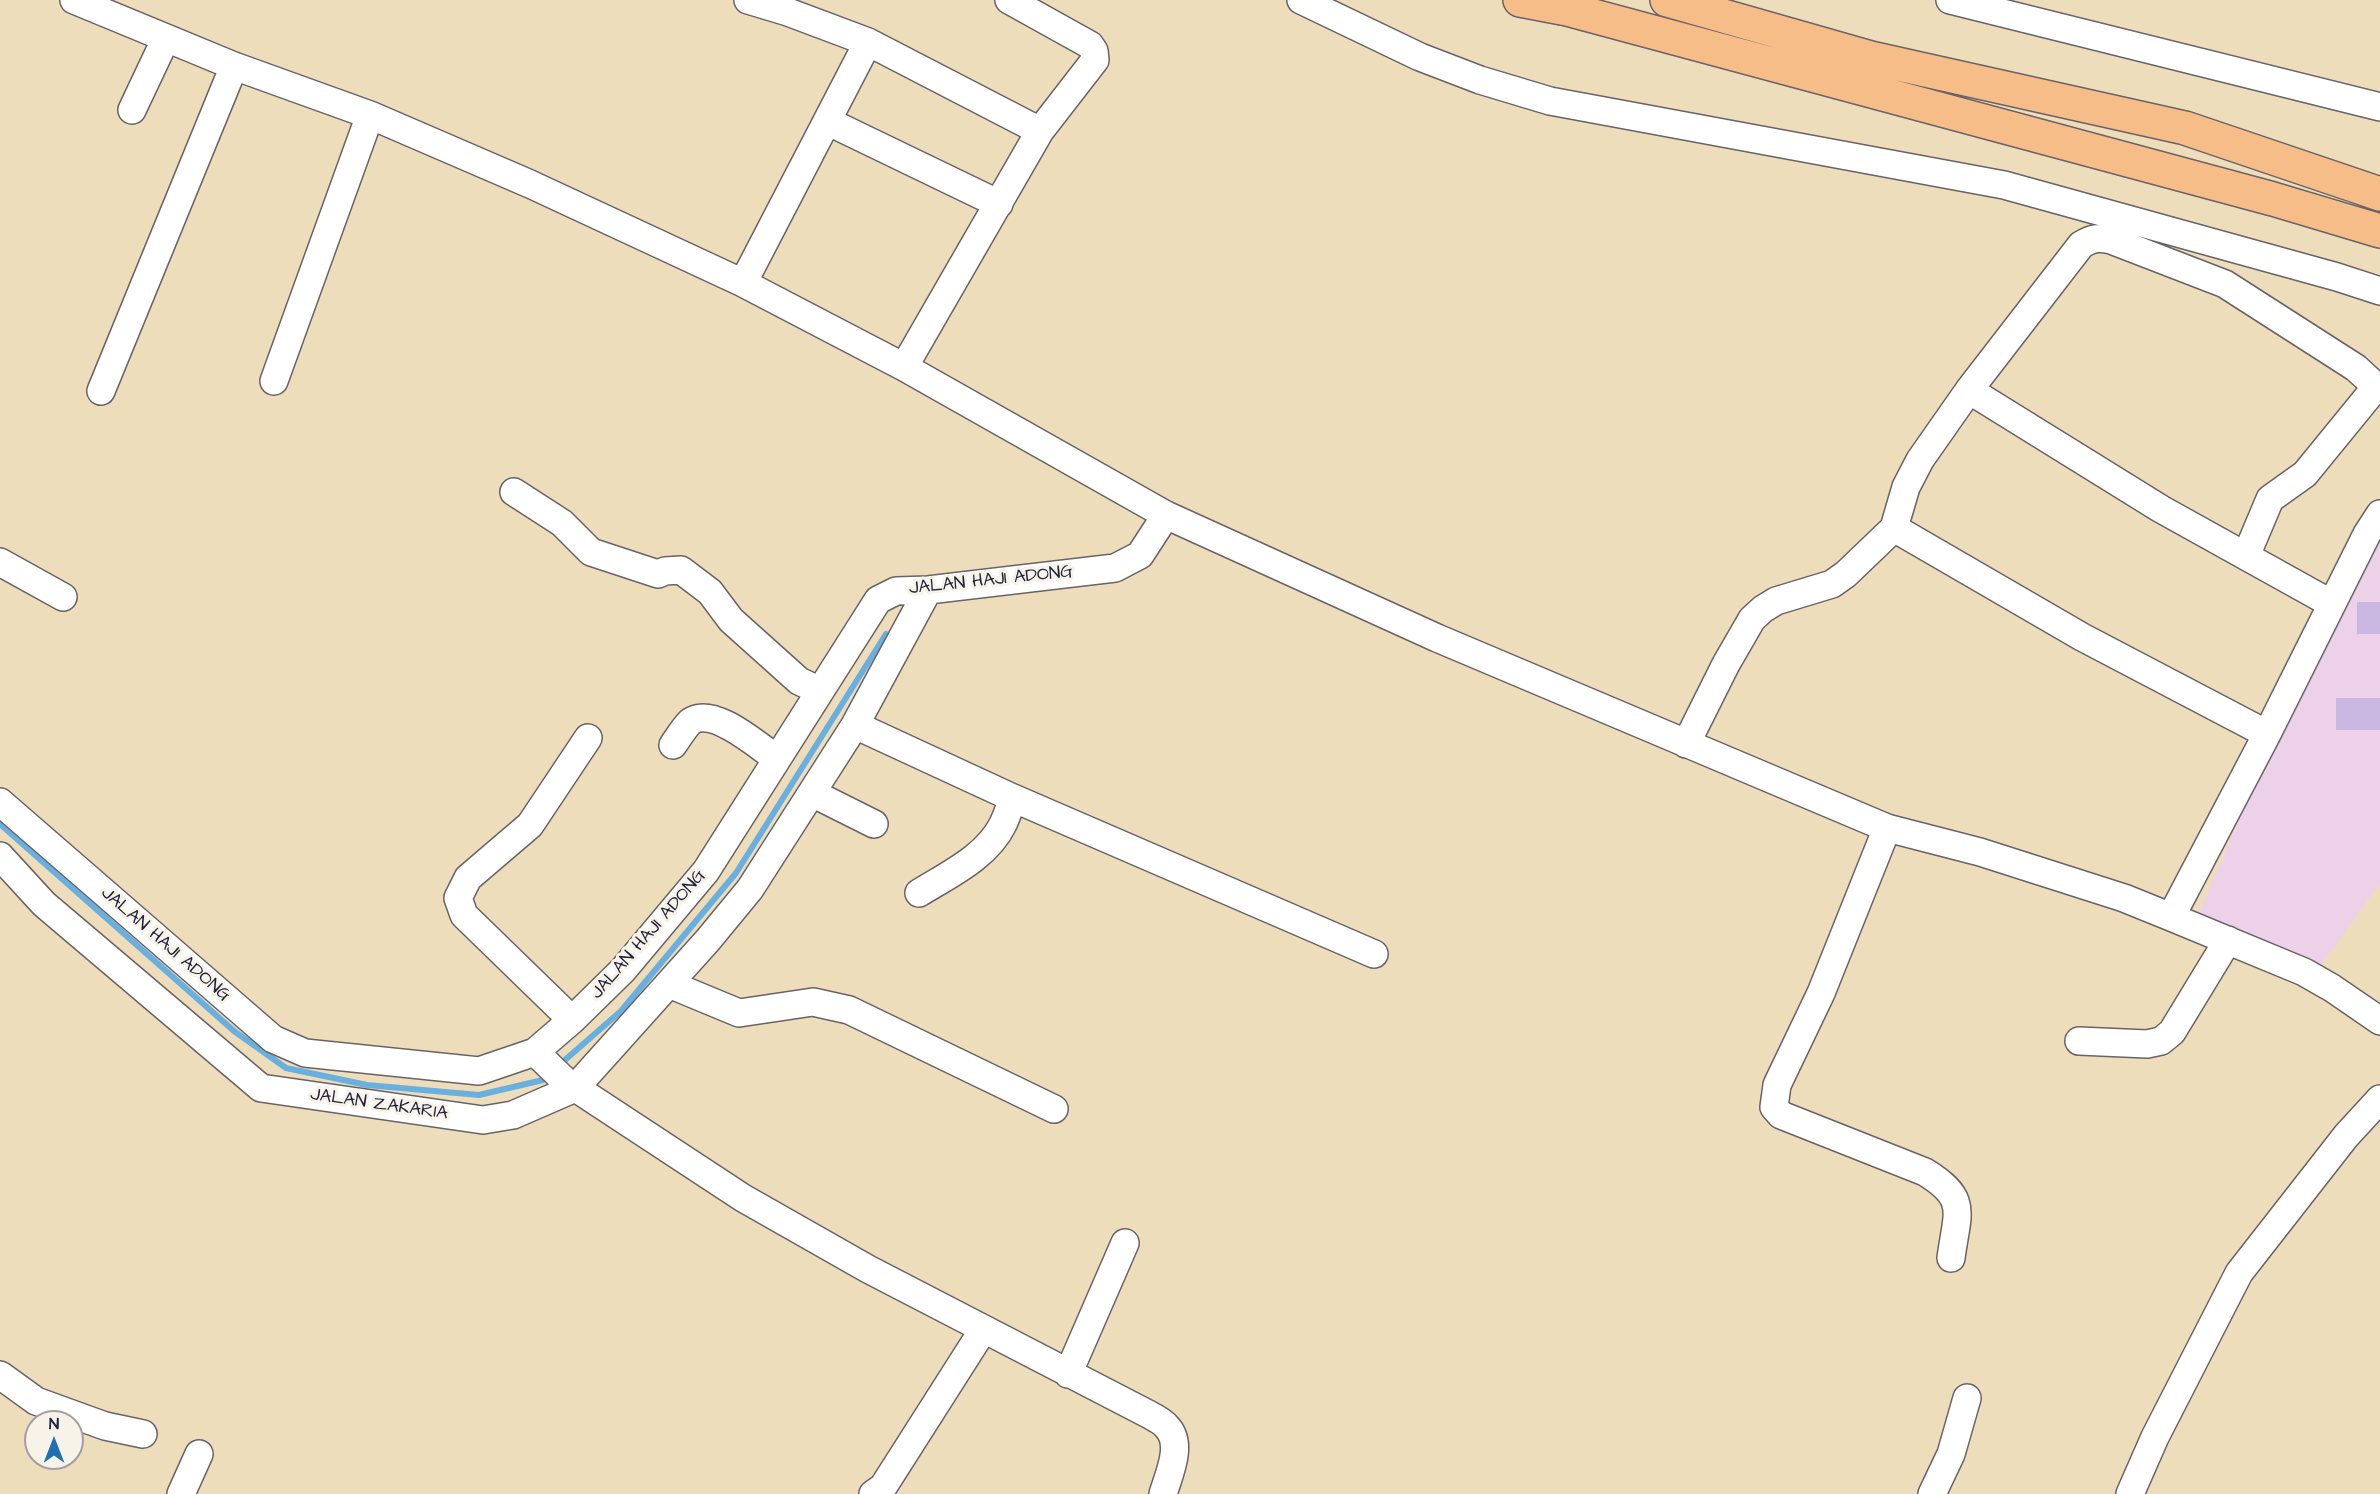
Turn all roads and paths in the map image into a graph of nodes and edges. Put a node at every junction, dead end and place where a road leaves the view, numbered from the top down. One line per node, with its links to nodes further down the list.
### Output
1 (74, 0): 9 (street)
2 (748, 0): 10 (street)
3 (1009, 0): 16 (street)
4 (1301, 0): 19 (street)
5 (1520, 0): 8 (main road)
6 (1667, 0): 17 (main road)
7 (1950, 0): 12 (street)
8 (1548, 4): 20 (main road)
9 (166, 38): 11 (street); 13 (street)
10 (868, 42): 15 (street); 16 (street)
11 (234, 66): 14 (street); 29 (street)
12 (2380, 106)
13 (132, 110)
14 (370, 115): 22 (street); 26 (street)
15 (827, 121): 18 (street); 22 (street)
16 (1040, 131): 18 (street)
17 (2380, 194)
18 (999, 204): 25 (street)
19 (2101, 225): 21 (street); 23 (street); 28 (street)
20 (2380, 231)
21 (2237, 249): 23 (street); 24 (street)
22 (743, 284): 25 (street)
23 (2225, 284): 27 (street)
24 (2380, 291)
25 (904, 367): 32 (street)
26 (274, 381)
27 (2378, 389): 34 (street)
28 (1969, 390): 33 (street); 34 (street)
29 (101, 391)
30 (514, 492): 39 (street)
31 (2380, 514): 38 (street)
32 (1166, 515): 36 (street, JALAN HAJI ADONG); 43 (street)
33 (1894, 528): 41 (street); 43 (street)
34 (2246, 556): 38 (street)
35 (0, 562): 37 (street)
36 (928, 590): 39 (street, JALAN HAJI ADONG); 40 (street, JALAN ZAKARIA)
37 (63, 597)
38 (2332, 604): 41 (street)
39 (820, 691): 45 (street, JALAN HAJI ADONG)
40 (855, 725): 46 (street, JALAN ZAKARIA); 47 (street)
41 (2267, 734): 53 (street)
42 (588, 738): 57 (street)
43 (1686, 744): 50 (street)
44 (673, 745): 45 (street)
45 (777, 759): 57 (street, JALAN HAJI ADONG)
46 (812, 793): 49 (street); 56 (street, JALAN ZAKARIA)
47 (1013, 798): 52 (street); 55 (street)
48 (0, 802): 60 (street, JALAN HAJI ADONG)
49 (874, 824)
50 (1887, 828): 53 (street); 65 (street)
51 (0, 856): 61 (street, JALAN ZAKARIA)
52 (919, 893)
53 (2171, 916): 54 (street)
54 (2228, 940): 58 (street); 59 (street)
55 (1374, 954)
56 (669, 984): 61 (street, JALAN ZAKARIA); 63 (street)
57 (572, 1020): 60 (street, JALAN HAJI ADONG)
58 (2380, 1021)
59 (2079, 1041)
60 (539, 1055): 61 (street)
61 (570, 1084): 66 (street)
62 (2380, 1099): 76 (street)
63 (1054, 1109)
64 (1125, 1243): 67 (street)
65 (1951, 1258)
66 (983, 1330): 67 (street); 73 (street)
67 (1068, 1374): 74 (street)
68 (0, 1375): 70 (street)
69 (1967, 1398): 75 (street)
70 (143, 1434)
71 (199, 1454): 72 (street)
72 (181, 1494)
73 (873, 1494)
74 (1163, 1494)
75 (1932, 1494)
76 (2130, 1494)

